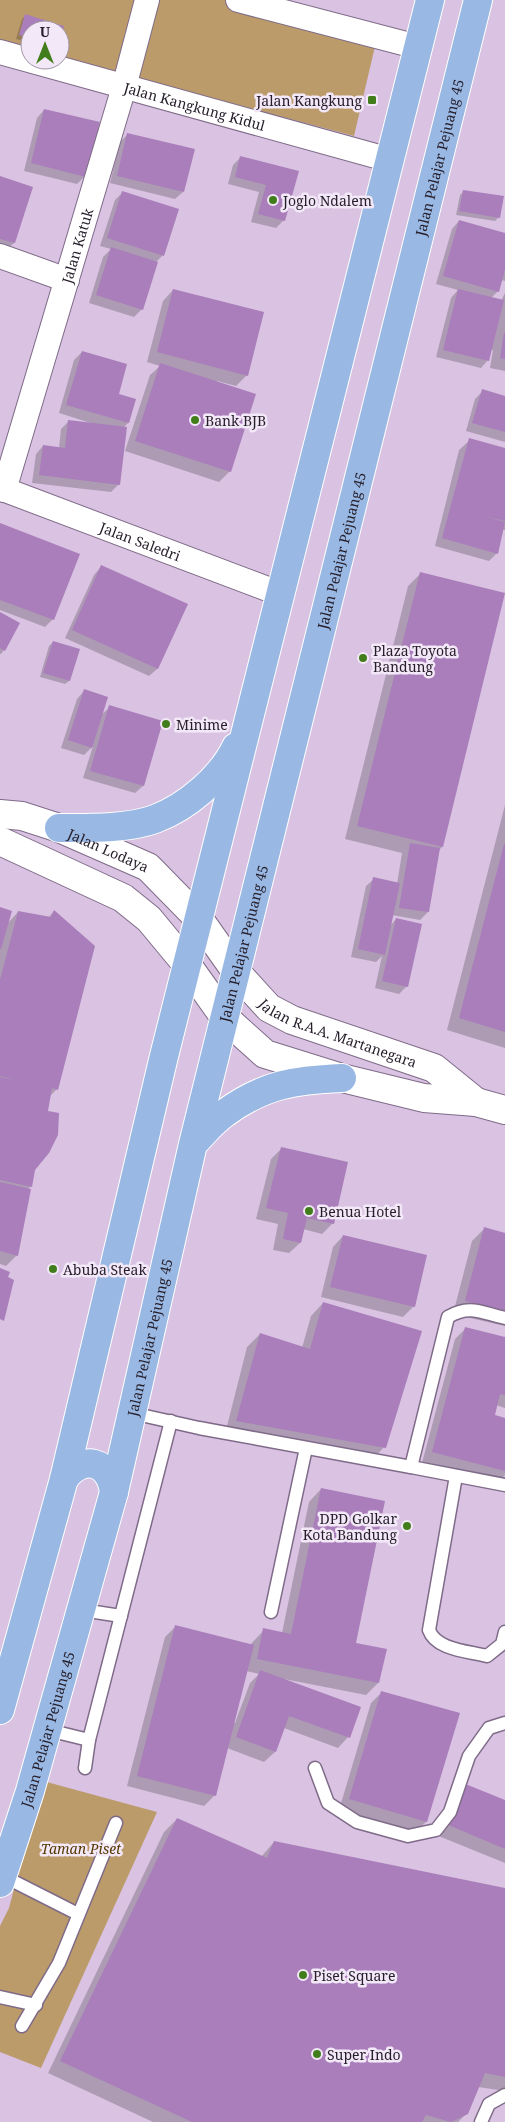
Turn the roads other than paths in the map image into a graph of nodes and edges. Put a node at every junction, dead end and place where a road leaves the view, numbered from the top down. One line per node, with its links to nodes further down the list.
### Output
1 (147, 0): 7 (street, Jalan Katuk)
2 (238, 0): 5 (street)
3 (430, 0): 5 (main road)
4 (478, 0): 19 (main road, Jalan Pelajar Pejuang 45)
5 (418, 47): 8 (main road)
6 (0, 52): 7 (street, Jalan Kangkung Kidul)
7 (124, 87): 8 (street, Jalan Kangkung Kidul); 10 (street, Jalan Katuk)
8 (390, 160): 12 (main road)
9 (0, 256): 10 (street)
10 (67, 280): 11 (street, Jalan Katuk)
11 (2, 489): 12 (street, Jalan Saledri)
12 (281, 594): 13 (main road)
13 (249, 721): 15 (main road); 17 (main road)
14 (0, 814): 15 (main road, Jalan Lodaya)
15 (60, 828): 17 (main road, Jalan Lodaya)
16 (0, 841): 18 (main road)
17 (199, 918): 18 (main road); 19 (main road, Jalan R.A.A. Martanegara)
18 (188, 966): 20 (main road, Jalan R.A.A. Martanegara); 31 (main road)
19 (237, 973): 20 (main road, Jalan Pelajar Pejuang 45); 22 (main road, Jalan R.A.A. Martanegara)
20 (225, 1018): 21 (main road, Jalan R.A.A. Martanegara); 24 (main road, Jalan Pelajar Pejuang 45)
21 (342, 1078): 22 (main road, Jalan R.A.A. Martanegara); 24 (main road)
22 (476, 1102): 23 (main road, Jalan R.A.A. Martanegara)
23 (505, 1110)
24 (193, 1144): 26 (main road, Jalan Pelajar Pejuang 45)
25 (505, 1318): 29 (lane)
26 (132, 1413): 27 (lane); 33 (main road, Jalan Pelajar Pejuang 45)
27 (171, 1421): 28 (lane); 36 (lane)
28 (306, 1448): 29 (lane); 35 (lane)
29 (411, 1467): 30 (lane)
30 (456, 1476): 32 (lane); 37 (lane)
31 (64, 1478): 33 (main road); 38 (main road)
32 (505, 1484)
33 (114, 1492): 34 (main road, Jalan Pelajar Pejuang 45)
34 (82, 1610): 36 (lane); 40 (main road, Jalan Pelajar Pejuang 45)
35 (271, 1612)
36 (121, 1616): 41 (lane)
37 (505, 1632)
38 (0, 1710)
39 (505, 1723): 43 (lane)
40 (48, 1730): 41 (lane); 45 (main road, Jalan Pelajar Pejuang 45)
41 (89, 1740): 42 (lane)
42 (85, 1768)
43 (314, 1768)
44 (116, 1823): 46 (lane)
45 (1, 1880): 46 (lane)
46 (78, 1914): 48 (lane)
47 (0, 1997): 48 (lane)
48 (36, 2004): 49 (lane)
49 (22, 2026)
50 (505, 2095): 51 (lane)
51 (480, 2122)

